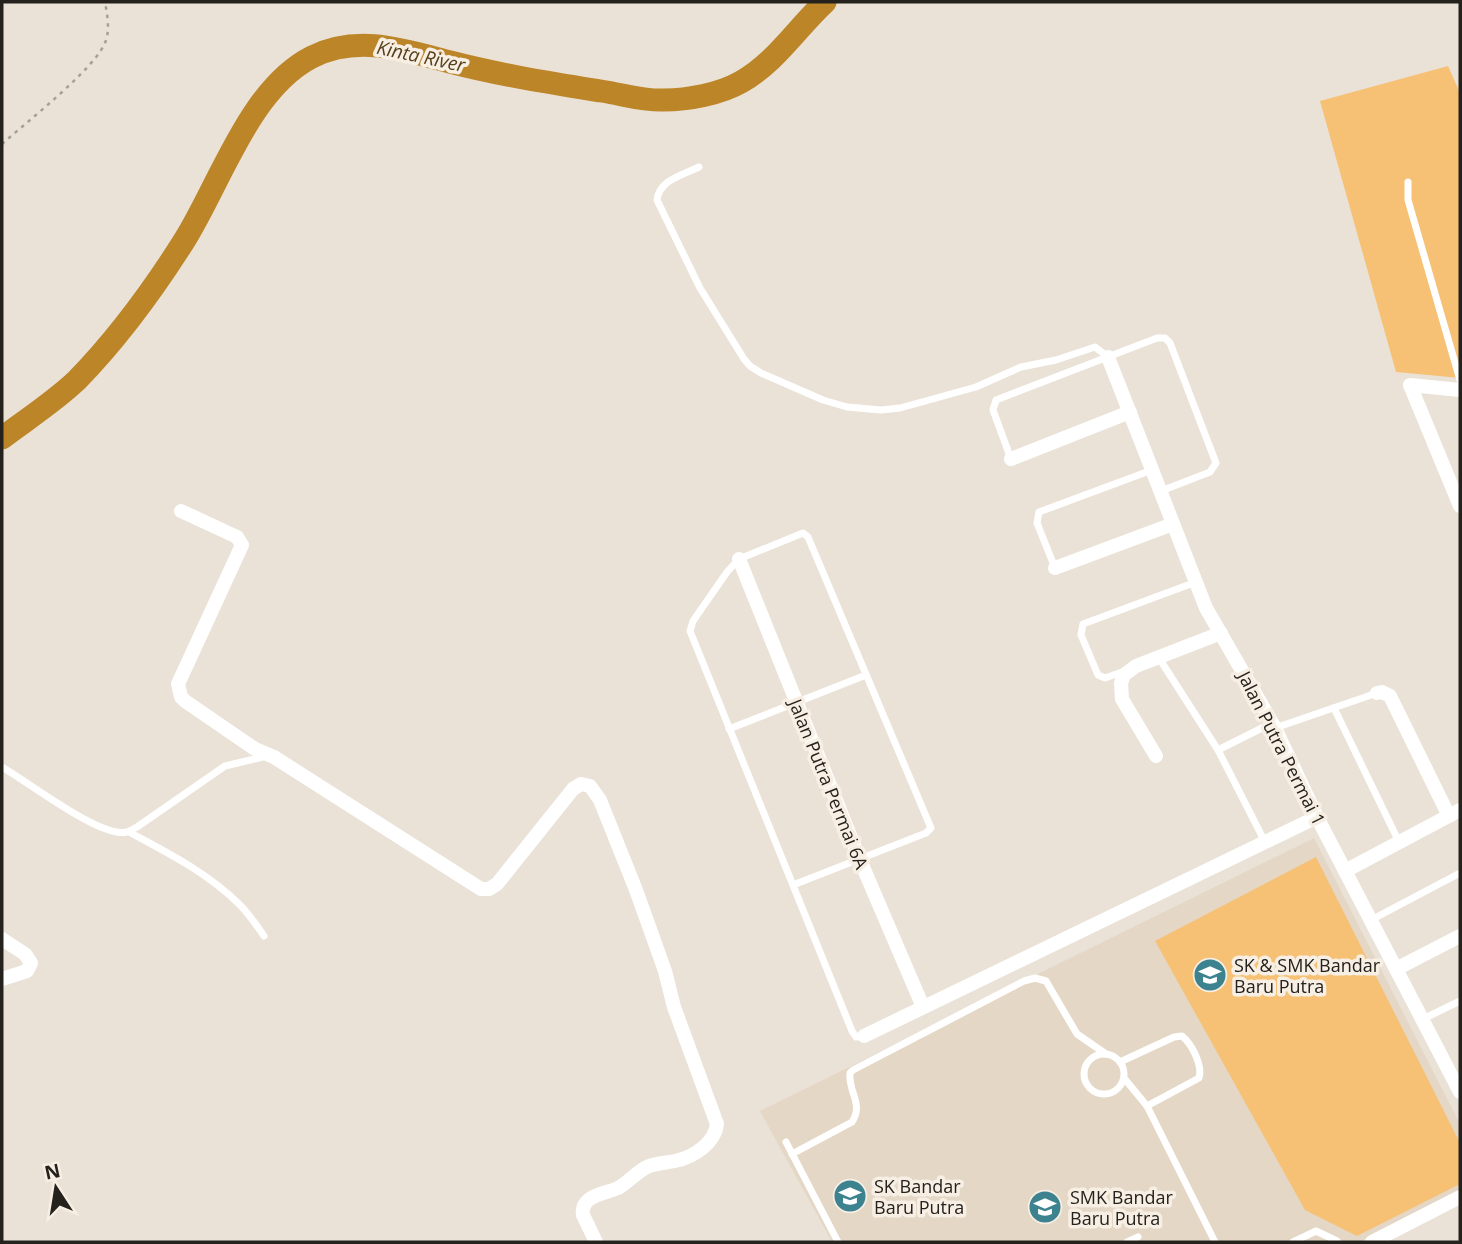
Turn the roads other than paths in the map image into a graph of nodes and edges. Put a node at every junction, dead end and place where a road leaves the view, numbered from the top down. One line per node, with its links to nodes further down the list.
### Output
1 (699, 167): 3 (lane)
2 (1408, 182): 4 (lane)
3 (1108, 357): 6 (street, Jalan Putra Permai 1); 7 (lane); 9 (lane)
4 (1460, 380)
5 (1460, 390): 10 (street)
6 (1130, 412): 7 (street); 8 (street, Jalan Putra Permai 1)
7 (1011, 459)
8 (1152, 470): 9 (street, Jalan Putra Permai 1); 14 (lane)
9 (1160, 491): 12 (street, Jalan Putra Permai 1)
10 (1460, 506)
11 (181, 511): 26 (street)
12 (1173, 524): 14 (street); 15 (street, Jalan Putra Permai 1)
13 (739, 559): 19 (lane); 21 (street, Jalan Putra Permai 6A); 24 (lane)
14 (1055, 568)
15 (1196, 582): 16 (street, Jalan Putra Permai 1); 18 (lane)
16 (1221, 633): 17 (street); 23 (street, Jalan Putra Permai 1)
17 (1159, 657): 18 (street); 25 (lane)
18 (1127, 673): 27 (street)
19 (866, 675): 21 (lane); 34 (lane)
20 (1377, 693): 22 (lane); 29 (street)
21 (796, 703): 24 (lane); 34 (street, Jalan Putra Permai 6A)
22 (1334, 708): 23 (lane); 33 (lane)
23 (1274, 725): 25 (lane); 30 (street, Jalan Putra Permai 1)
24 (729, 729): 37 (lane)
25 (1218, 750): 32 (lane)
26 (268, 756): 31 (lane); 58 (street)
27 (1156, 756)
28 (2, 767): 31 (lane)
29 (1454, 813): 33 (street)
30 (1317, 817): 32 (street); 35 (street, Jalan Putra Permai 1)
31 (129, 832): 39 (lane)
32 (1265, 842): 45 (street)
33 (1399, 842): 35 (street)
34 (860, 860): 37 (lane); 45 (street, Jalan Putra Permai 6A)
35 (1345, 870): 38 (street, Jalan Putra Permai 1)
36 (1460, 873): 38 (lane)
37 (793, 885): 47 (lane)
38 (1371, 920): 42 (street, Jalan Putra Permai 1)
39 (264, 936)
40 (1460, 936): 42 (street)
41 (2, 939): 43 (street)
42 (1396, 969): 46 (street, Jalan Putra Permai 1)
43 (2, 979)
44 (1460, 1000): 46 (lane)
45 (923, 1007): 47 (street)
46 (1423, 1019): 50 (street, Jalan Putra Permai 1)
47 (864, 1036)
48 (1106, 1054): 49 (lane); 51 (lane); 55 (lane)
49 (1120, 1062): 51 (lane); 53 (lane)
50 (1455, 1070): 52 (street, Jalan Putra Permai 1)
51 (1124, 1078): 53 (lane)
52 (1460, 1091)
53 (1147, 1106): 61 (lane)
54 (786, 1142): 55 (lane)
55 (792, 1154): 59 (lane)
56 (1460, 1197): 64 (street)
57 (1138, 1237): 60 (lane)
58 (596, 1242)
59 (838, 1242)
60 (1127, 1242)
61 (1215, 1242)
62 (1293, 1242): 63 (lane)
63 (1337, 1242)
64 (1372, 1242)

